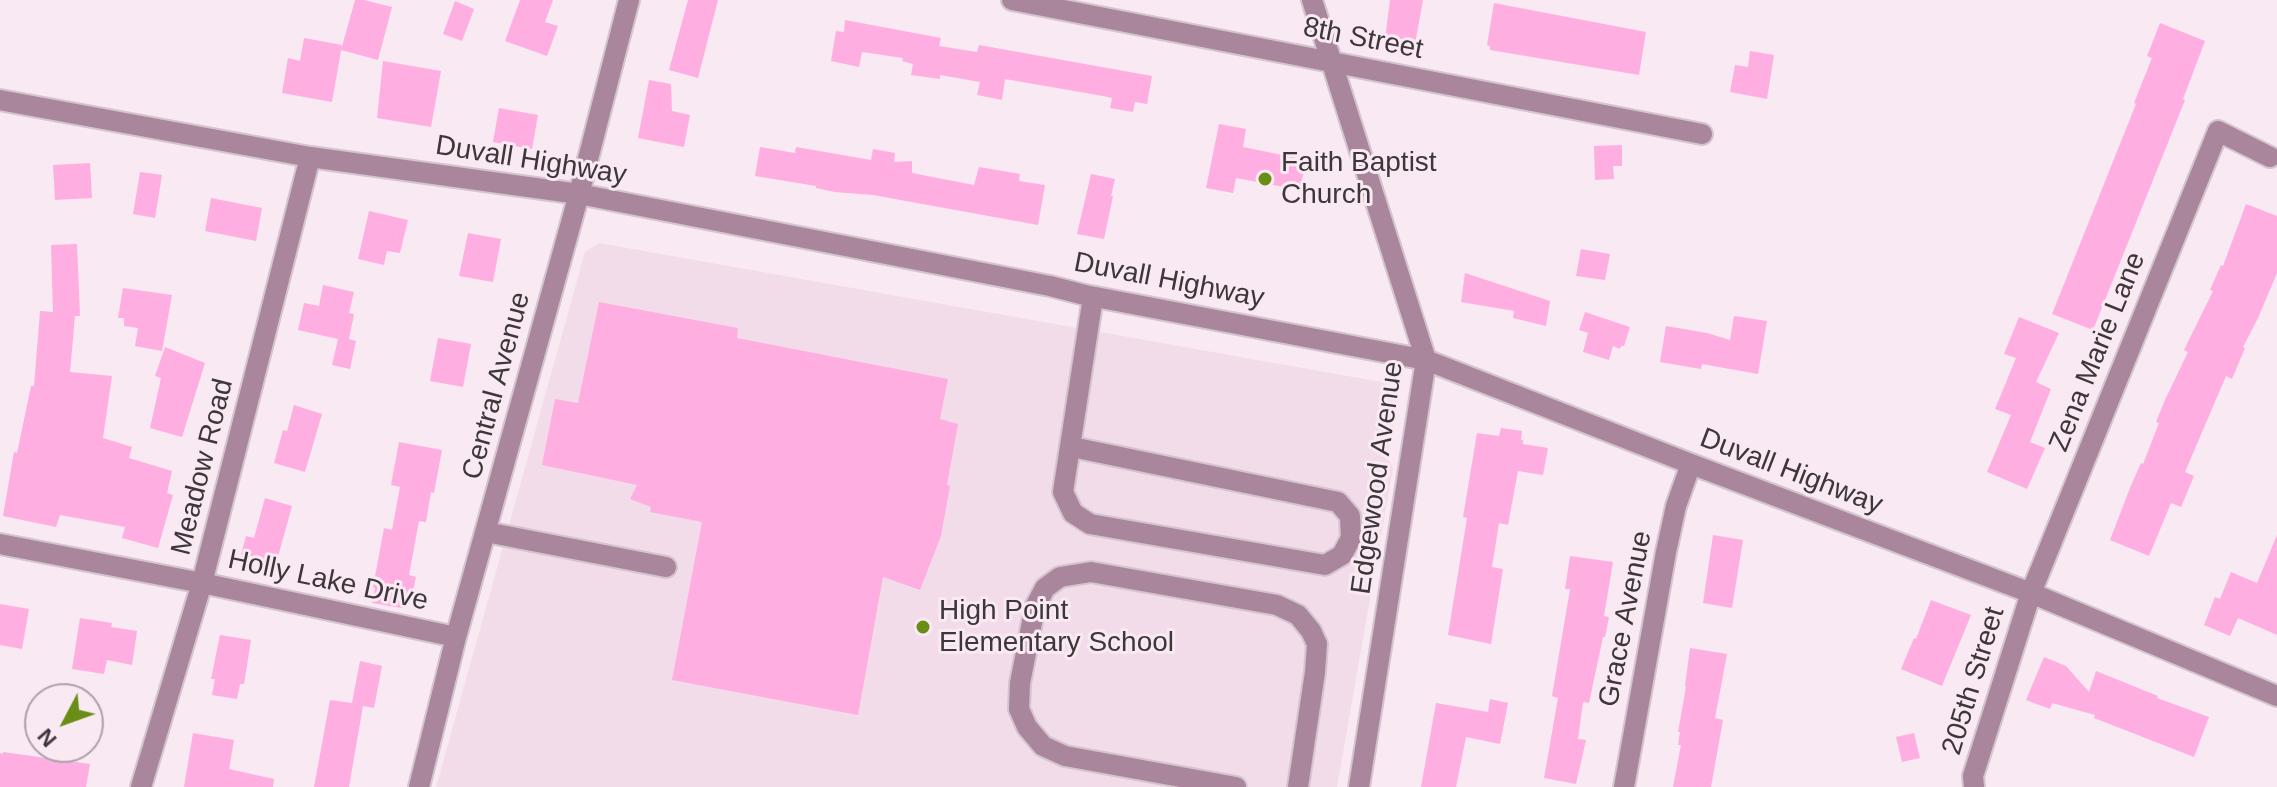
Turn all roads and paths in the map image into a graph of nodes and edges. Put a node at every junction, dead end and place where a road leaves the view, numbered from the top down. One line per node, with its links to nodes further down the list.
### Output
1 (629, 0): 9 (street, Central Avenue)
2 (1012, 0): 4 (street, 8th Street)
3 (1312, 0): 4 (street, Edgewood Avenue)
4 (1331, 61): 6 (street, 8th Street); 11 (street, Edgewood Avenue)
5 (0, 100): 7 (street, Duvall Highway)
6 (1702, 134)
7 (310, 157): 9 (street, Duvall Highway); 17 (street, Meadow Road)
8 (2270, 157): 18 (street, Zena Marie Lane)
9 (579, 194): 10 (street, Duvall Highway); 14 (street, Central Avenue)
10 (1093, 297): 11 (street, Duvall Highway); 12 (street)
11 (1426, 360): 13 (street, Duvall Highway); 25 (street, Edgewood Avenue)
12 (1072, 447): 12 (street)
13 (1691, 464): 18 (street, Duvall Highway); 26 (street, Grace Avenue)
14 (486, 532): 16 (street); 19 (street, Central Avenue)
15 (0, 544): 17 (street, Holly Lake Drive)
16 (666, 567)
17 (202, 583): 19 (street, Holly Lake Drive); 21 (street, Meadow Road)
18 (2031, 593): 20 (street, Duvall Highway); 27 (street, 205th Street)
19 (456, 637): 22 (street, Central Avenue)
20 (2277, 696)
21 (141, 787)
22 (419, 787)
23 (1236, 787): 24 (street)
24 (1298, 787)
25 (1359, 787)
26 (1624, 787)
27 (1974, 787)

